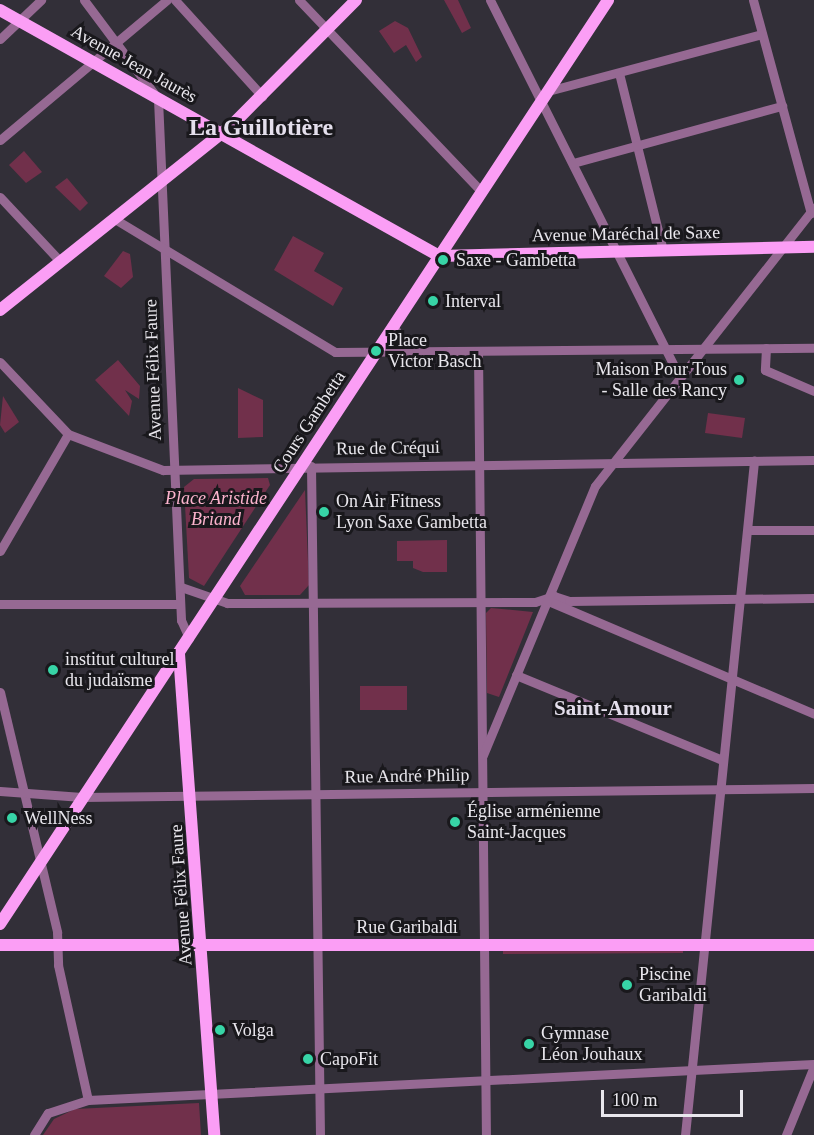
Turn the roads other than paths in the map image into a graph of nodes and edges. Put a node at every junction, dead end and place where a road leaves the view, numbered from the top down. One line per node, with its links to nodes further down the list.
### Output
1 (41, 0): 11 (street)
2 (84, 0): 15 (street)
3 (167, 0): 15 (street)
4 (175, 0): 19 (street)
5 (299, 0): 12 (street)
6 (356, 0): 12 (main road)
7 (490, 0): 21 (street)
8 (608, 0): 18 (main road, Cours Gambetta)
9 (753, 0): 13 (street)
10 (0, 10): 11 (main road, Avenue Jean Jaurès)
11 (20, 21): 14 (street); 16 (main road, Avenue Jean Jaurès)
12 (326, 28): 19 (main road); 28 (street)
13 (762, 34): 17 (street); 22 (street)
14 (0, 39)
15 (120, 43): 16 (street); 20 (street)
16 (94, 64): 20 (main road, Avenue Jean Jaurès); 24 (street)
17 (618, 73): 18 (street); 25 (street)
18 (548, 91): 21 (main road, Cours Gambetta)
19 (262, 96): 23 (main road)
20 (158, 99): 23 (main road, Avenue Jean Jaurès); 27 (street, Avenue Félix Faure)
21 (541, 102): 26 (street); 28 (main road, Cours Gambetta)
22 (782, 106): 25 (street); 30 (street)
23 (222, 134): 27 (main road); 37 (main road, Avenue Jean Jaurès)
24 (0, 140)
25 (638, 146): 26 (street); 35 (street)
26 (573, 163): 36 (street)
27 (163, 181): 31 (main road); 34 (street, Avenue Félix Faure)
28 (481, 191): 37 (main road, Cours Gambetta)
29 (0, 197): 38 (street)
30 (812, 210): 33 (street)
31 (113, 218): 34 (street); 38 (main road)
32 (814, 247): 33 (main road, Avenue Maréchal de Saxe)
33 (777, 248): 35 (main road, Avenue Maréchal de Saxe); 42 (street)
34 (168, 250): 47 (street); 57 (street, Avenue Félix Faure)
35 (663, 251): 36 (main road, Avenue Maréchal de Saxe)
36 (615, 252): 37 (main road, Avenue Maréchal de Saxe); 41 (street)
37 (438, 255): 40 (main road, Cours Gambetta)
38 (58, 259): 39 (main road)
39 (0, 310)
40 (393, 325): 46 (street); 47 (main road, Cours Gambetta)
41 (664, 348): 42 (street); 45 (street); 49 (street)
42 (702, 348): 43 (street); 49 (street)
43 (766, 348): 44 (street); 50 (street)
44 (814, 348)
45 (478, 351): 46 (street); 55 (street)
46 (408, 352): 47 (street)
47 (375, 353): 56 (main road, Cours Gambetta)
48 (0, 362): 51 (street, Rue de Créqui)
49 (680, 377): 53 (street)
50 (814, 391)
51 (68, 434): 57 (street, Rue de Créqui); 60 (street)
52 (814, 460): 54 (street, Rue de Créqui)
53 (616, 461): 54 (street, Rue de Créqui); 55 (street, Rue de Créqui); 62 (street)
54 (754, 461): 58 (street)
55 (479, 463): 56 (street, Rue de Créqui); 66 (street)
56 (306, 466): 57 (street, Rue de Créqui); 65 (main road, Cours Gambetta); 68 (street)
57 (176, 470): 61 (street, Avenue Félix Faure)
58 (748, 530): 59 (street); 63 (street)
59 (814, 530)
60 (0, 550)
61 (181, 587): 65 (street); 67 (street, Avenue Félix Faure)
62 (550, 596): 63 (street); 66 (street); 72 (street); 73 (street)
63 (739, 598): 64 (street); 73 (street)
64 (814, 598)
65 (213, 602): 68 (street); 70 (main road, Cours Gambetta)
66 (480, 602): 68 (street); 76 (street)
67 (180, 603): 69 (street); 70 (street, Avenue Félix Faure)
68 (313, 603): 84 (street)
69 (0, 604)
70 (189, 639): 71 (main road, Cours Gambetta)
71 (179, 654): 86 (main road, Avenue Félix Faure); 87 (main road, Cours Gambetta)
72 (516, 675): 77 (street); 79 (street)
73 (731, 679): 75 (street); 79 (street)
74 (0, 692): 85 (street)
75 (814, 714)
76 (481, 734): 77 (street); 78 (street)
77 (493, 734): 78 (street)
78 (481, 760): 83 (street)
79 (723, 760): 80 (street)
80 (720, 788): 81 (street, Rue André Philip); 83 (street, Rue André Philip); 90 (street)
81 (814, 789)
82 (0, 791): 85 (street, Rue André Philip)
83 (482, 792): 84 (street, Rue André Philip); 93 (street)
84 (315, 794): 86 (street, Rue André Philip); 92 (street)
85 (22, 795): 87 (street, Rue André Philip); 88 (street)
86 (193, 795): 87 (street, Rue André Philip); 91 (main road, Avenue Félix Faure)
87 (82, 797): 88 (main road, Cours Gambetta)
88 (40, 861): 89 (main road, Cours Gambetta); 95 (street)
89 (0, 924)
90 (704, 939): 93 (main road, Rue Garibaldi); 96 (main road, Rue Garibaldi); 98 (street)
91 (200, 944): 92 (main road, Rue Garibaldi); 95 (main road, Rue Garibaldi); 101 (main road, Avenue Félix Faure)
92 (317, 944): 93 (main road, Rue Garibaldi); 100 (street)
93 (483, 944): 99 (street)
94 (0, 945): 95 (main road, Rue Garibaldi)
95 (57, 945): 102 (street)
96 (814, 945)
97 (814, 1065): 98 (street); 108 (street)
98 (691, 1070): 99 (street); 107 (street)
99 (485, 1076): 100 (street); 106 (street)
100 (320, 1086): 101 (street); 105 (street)
101 (212, 1092): 102 (street); 104 (main road, Avenue Félix Faure)
102 (88, 1100): 103 (street)
103 (34, 1135)
104 (214, 1135)
105 (320, 1135)
106 (486, 1135)
107 (685, 1135)
108 (786, 1135)

